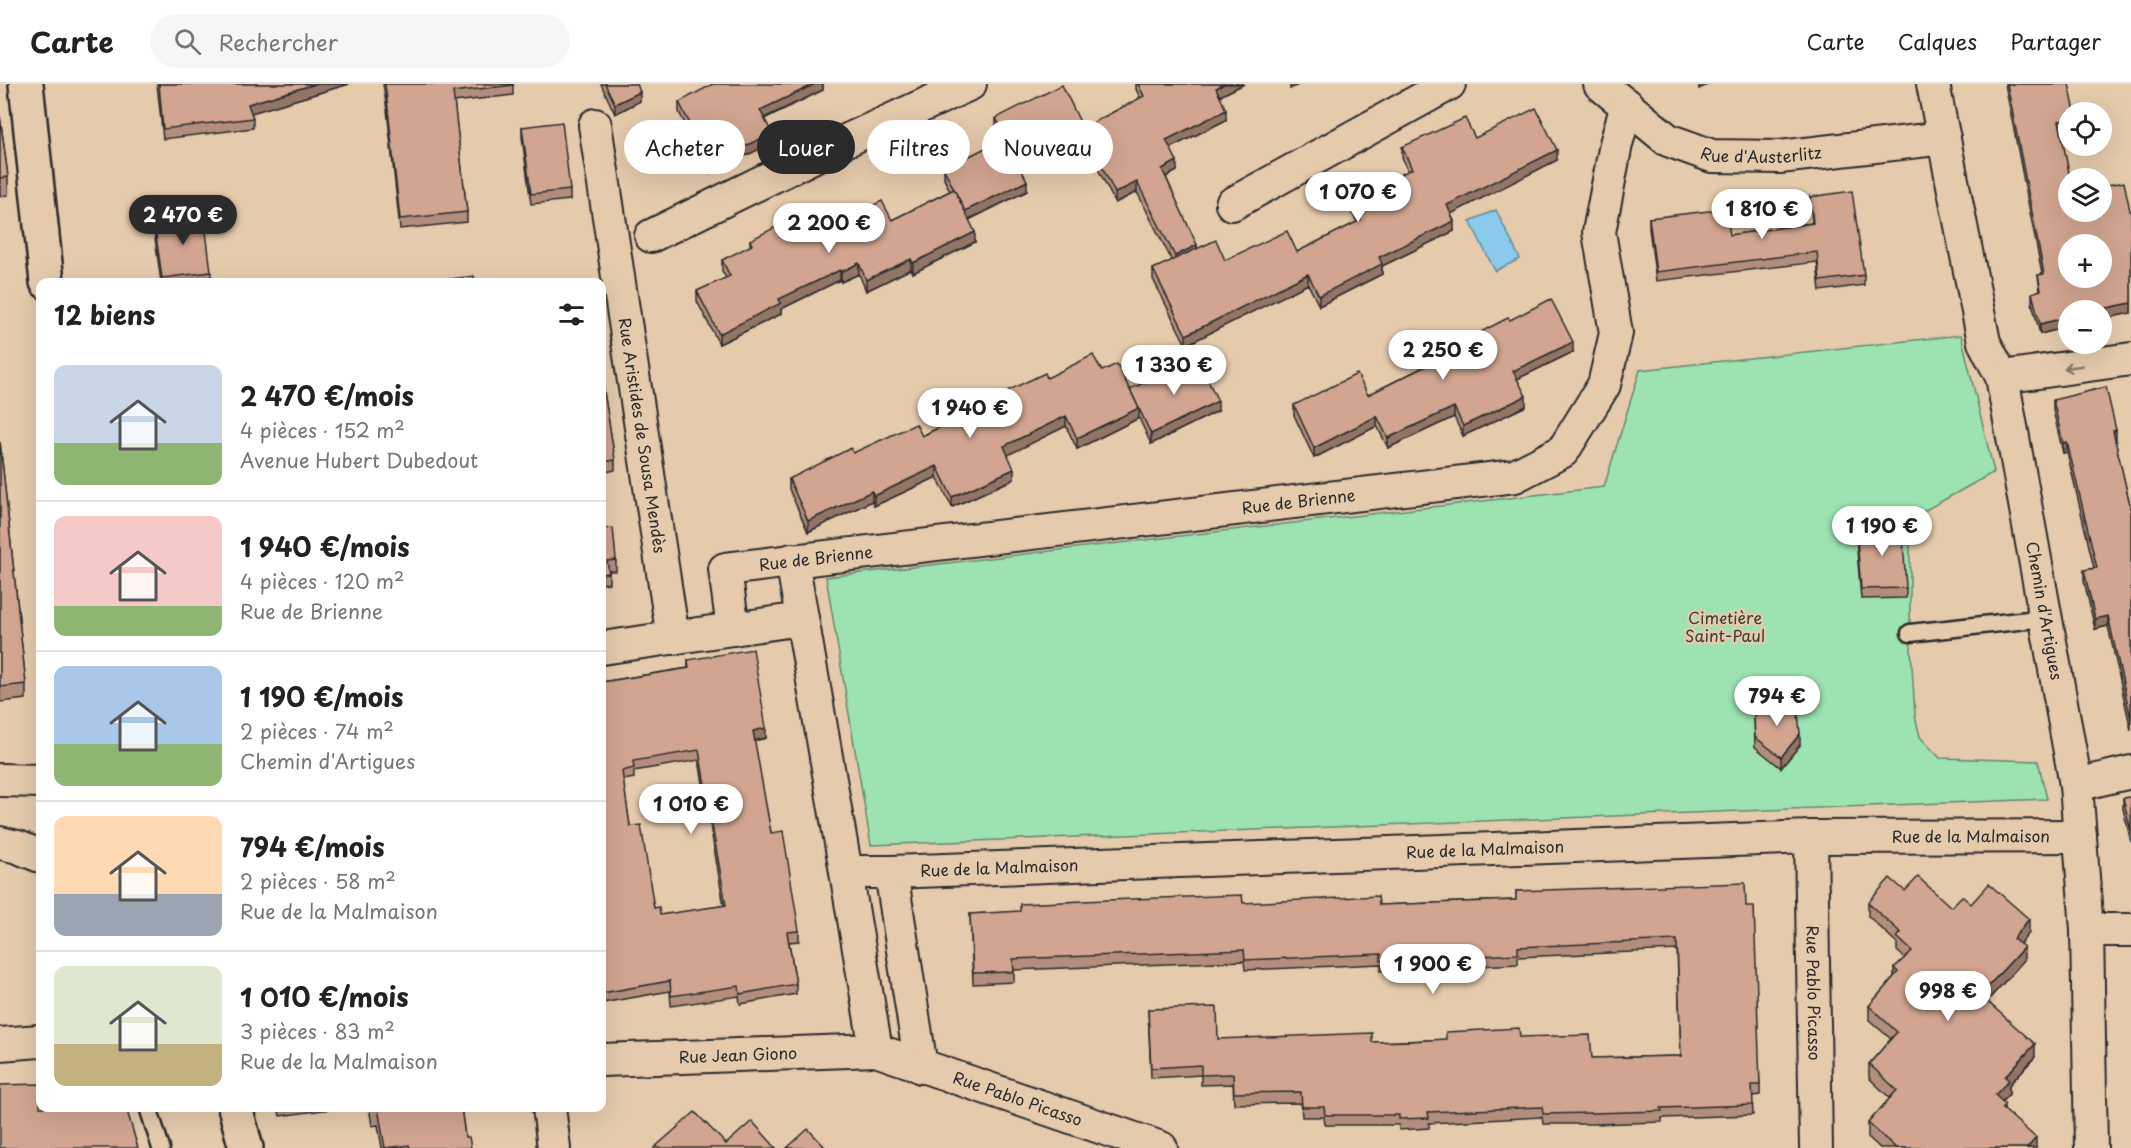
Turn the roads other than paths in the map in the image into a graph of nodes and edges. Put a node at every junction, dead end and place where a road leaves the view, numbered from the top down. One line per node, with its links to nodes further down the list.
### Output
1 (26, 84): 11 (main road)
2 (970, 84): 10 (street)
3 (1449, 84): 9 (street)
4 (1600, 84): 6 (street, Rue d'Austerlitz)
5 (1933, 84): 8 (street, Chemin d'Artigues)
6 (1627, 105): 8 (street, Rue d'Austerlitz); 14 (street, Rue de Brienne)
7 (595, 125): 19 (street, Rue Aristides de Sousa Mendès)
8 (1944, 138): 13 (street, Chemin d'Artigues)
9 (1232, 204)
10 (651, 236)
11 (47, 278)
12 (2131, 358): 13 (street, one-way to 13)
13 (2002, 377): 15 (street, Chemin d'Artigues)
14 (792, 560): 16 (street); 17 (street, Rue de Brienne)
15 (2046, 618): 18 (lane); 24 (street, Chemin d'Artigues)
16 (801, 619): 17 (street); 29 (street)
17 (733, 629): 19 (street)
18 (1910, 633)
19 (674, 638): 20 (street)
20 (606, 647)
21 (2131, 772): 24 (street)
22 (0, 780): 23 (street)
23 (36, 781)
24 (2076, 785): 25 (street, Chemin d'Artigues)
25 (2080, 836): 26 (street, Rue de la Malmaison); 31 (street, Chemin d'Artigues)
26 (1811, 837): 30 (street, Rue de la Malmaison); 45 (street, Rue Pablo Picasso)
27 (0, 843): 28 (street)
28 (36, 854)
29 (846, 872): 30 (street, Rue de la Malmaison); 35 (street)
30 (891, 872): 37 (street)
31 (2086, 930): 32 (street); 46 (street, Chemin d'Artigues)
32 (2131, 930)
33 (36, 1041): 34 (street)
34 (0, 1044)
35 (876, 1050): 36 (street, Rue Jean Giono); 37 (street, Rue Pablo Picasso)
36 (606, 1060)
37 (921, 1067): 44 (street, Rue Pablo Picasso)
38 (150, 1112): 41 (lane)
39 (236, 1112): 42 (main road)
40 (550, 1112): 43 (street)
41 (161, 1148)
42 (246, 1148)
43 (554, 1148)
44 (1161, 1148)
45 (1816, 1148)
46 (2091, 1148)

